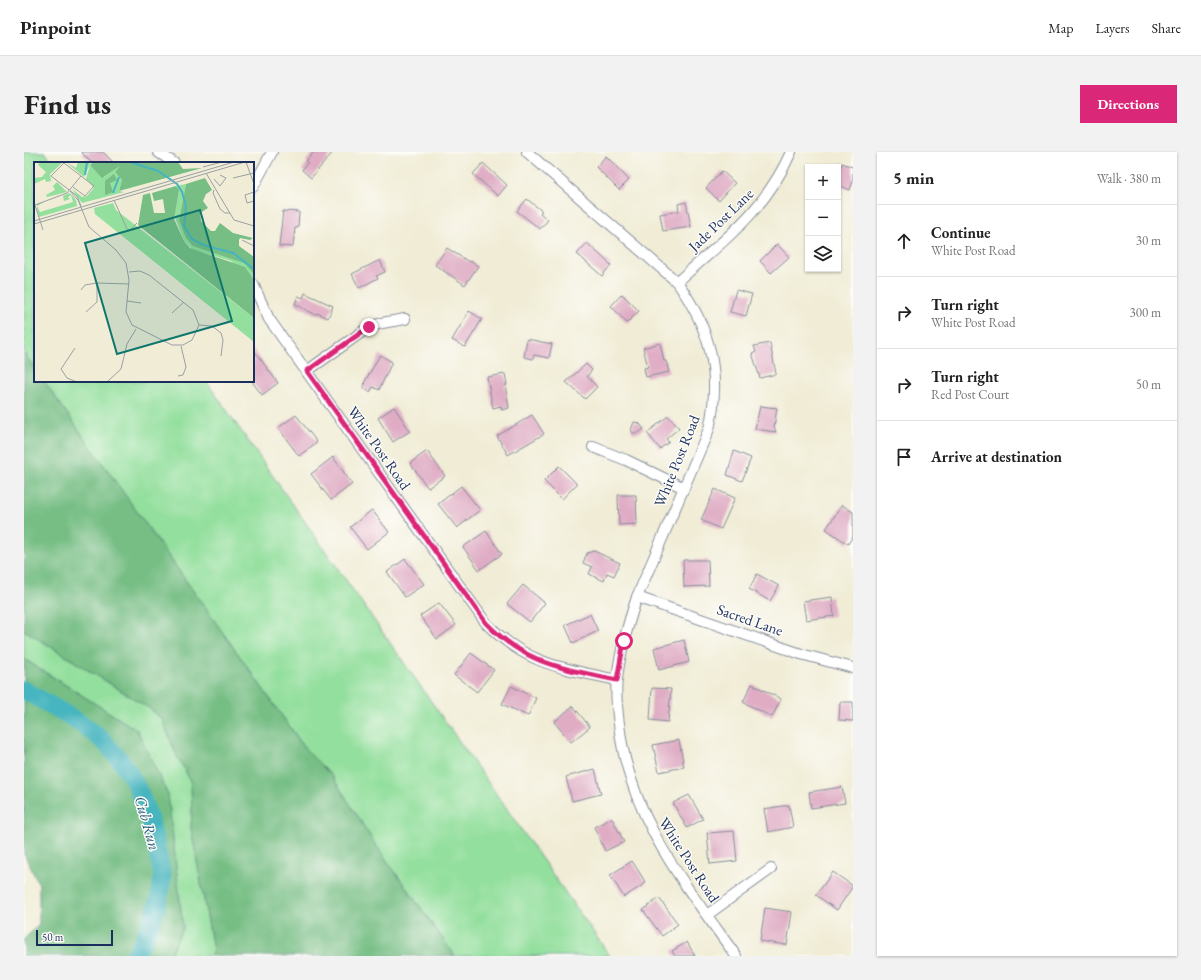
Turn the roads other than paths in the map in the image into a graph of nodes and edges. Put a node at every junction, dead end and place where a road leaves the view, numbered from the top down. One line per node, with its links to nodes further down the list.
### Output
1 (158, 152): 5 (street)
2 (272, 152): 6 (street)
3 (527, 152): 7 (street, White Post Road)
4 (791, 152): 7 (street, Jade Post Lane)
5 (173, 162)
6 (254, 185)
7 (677, 282): 12 (street, White Post Road)
8 (254, 286): 10 (street, White Post Road)
9 (405, 319): 10 (street)
10 (307, 371): 16 (street, White Post Road)
11 (593, 447): 12 (street)
12 (684, 488): 13 (street, White Post Road)
13 (637, 597): 15 (street, Sacred Lane); 16 (street, White Post Road)
14 (853, 657): 15 (street)
15 (852, 668)
16 (617, 680): 18 (street, White Post Road)
17 (771, 869): 18 (street)
18 (707, 915): 19 (street, White Post Road)
19 (736, 956)

